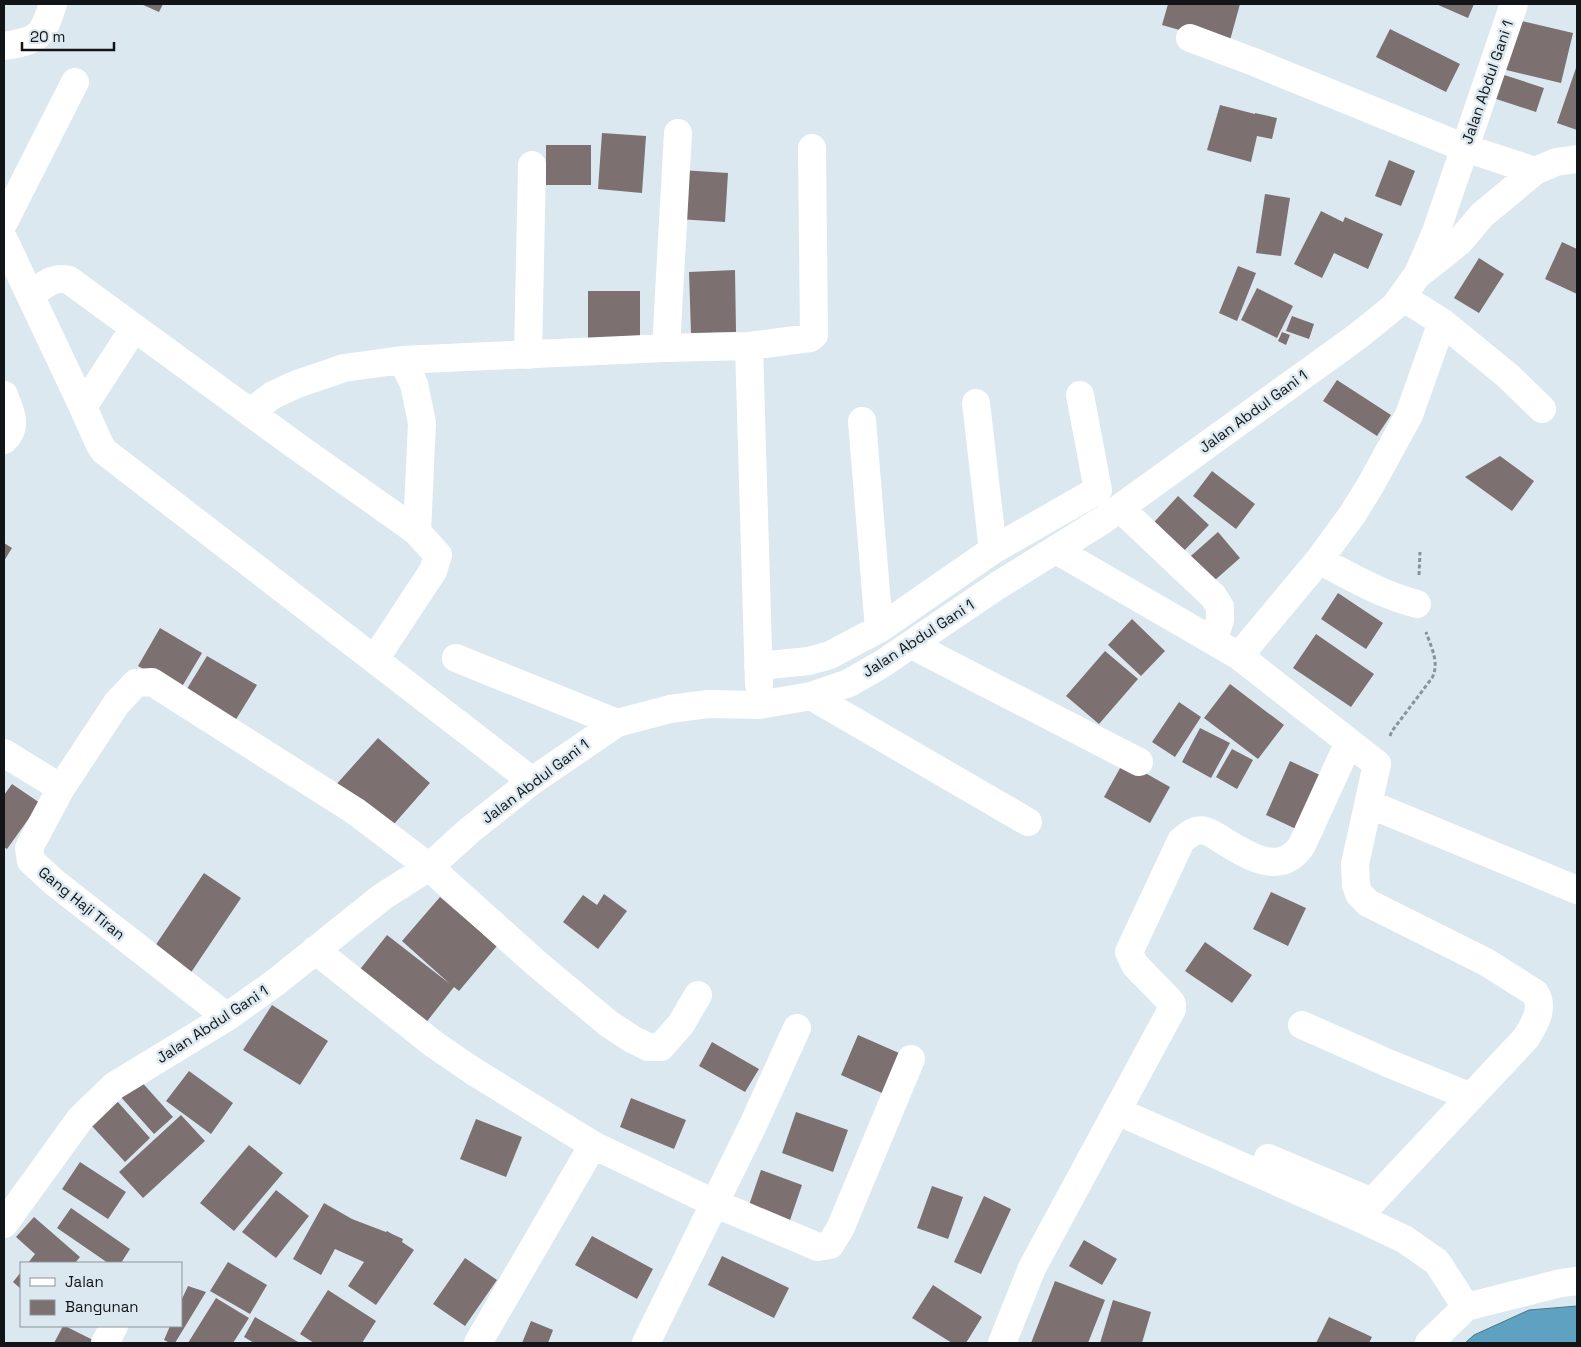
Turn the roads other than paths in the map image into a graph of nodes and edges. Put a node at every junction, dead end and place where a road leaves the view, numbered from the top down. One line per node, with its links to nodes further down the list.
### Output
1 (53, 4): 4 (street)
2 (1514, 4): 8 (street, Jalan Abdul Gani 1)
3 (1190, 38): 8 (street)
4 (4, 46)
5 (75, 82): 12 (street)
6 (678, 133): 20 (street)
7 (812, 148): 19 (street)
8 (1465, 148): 11 (street); 14 (street, Jalan Abdul Gani 1)
9 (1577, 159): 11 (street)
10 (532, 165): 21 (street)
11 (1535, 171): 14 (street)
12 (4, 222)
13 (4, 240): 15 (street)
14 (1418, 274): 16 (street, Jalan Abdul Gani 1)
15 (30, 295): 18 (street); 26 (street)
16 (1402, 297): 17 (street); 31 (street, Jalan Abdul Gani 1)
17 (1442, 322): 27 (street); 35 (street)
18 (134, 328): 26 (street); 28 (street)
19 (749, 346): 20 (street); 43 (street)
20 (666, 348): 21 (street)
21 (528, 355): 22 (street)
22 (402, 360): 28 (street); 32 (street)
23 (4, 395): 30 (street)
24 (1080, 395): 33 (street)
25 (976, 403): 33 (street)
26 (83, 407): 42 (street)
27 (1542, 409)
28 (250, 412): 32 (street)
29 (862, 421): 37 (street)
30 (4, 440)
31 (1120, 508): 34 (street, Jalan Abdul Gani 1); 38 (street)
32 (417, 532): 42 (street)
33 (993, 550): 37 (street)
34 (1056, 550): 38 (street); 39 (street, Jalan Abdul Gani 1)
35 (1318, 560): 36 (street); 40 (street)
36 (1417, 604)
37 (879, 629): 43 (street)
38 (1213, 641): 40 (street)
39 (912, 645): 44 (street, Jalan Abdul Gani 1); 49 (street)
40 (1239, 656): 47 (street)
41 (456, 658): 46 (street)
42 (375, 659): 50 (street)
43 (758, 666): 45 (street)
44 (811, 696): 45 (street, Jalan Abdul Gani 1); 53 (street)
45 (759, 705): 46 (street, Jalan Abdul Gani 1)
46 (617, 723): 50 (street, Jalan Abdul Gani 1)
47 (1349, 742): 52 (street); 63 (street)
48 (4, 752): 51 (street)
49 (1139, 762)
50 (532, 781): 54 (street, Jalan Abdul Gani 1)
51 (61, 788): 54 (street, Gang Haji Tiran); 58 (street, Gang Haji Tiran)
52 (1369, 804): 55 (street); 62 (street)
53 (1028, 822)
54 (429, 867): 56 (street, Jalan Abdul Gani 1); 57 (street, Gang Haji Tiran)
55 (1577, 890)
56 (315, 950): 58 (street, Jalan Abdul Gani 1); 64 (street)
57 (698, 995)
58 (227, 1017): 67 (street, Jalan Abdul Gani 1)
59 (1302, 1025): 62 (street)
60 (797, 1028): 66 (street)
61 (911, 1059): 66 (street)
62 (1471, 1097): 65 (street)
63 (1117, 1111): 69 (street); 74 (street)
64 (593, 1145): 66 (street); 72 (street)
65 (1268, 1158)
66 (714, 1202): 73 (street)
67 (4, 1224)
68 (1577, 1281): 69 (street)
69 (1466, 1307): 75 (street)
70 (113, 1327): 71 (street)
71 (105, 1343)
72 (478, 1343)
73 (646, 1343)
74 (1002, 1343)
75 (1430, 1343)

